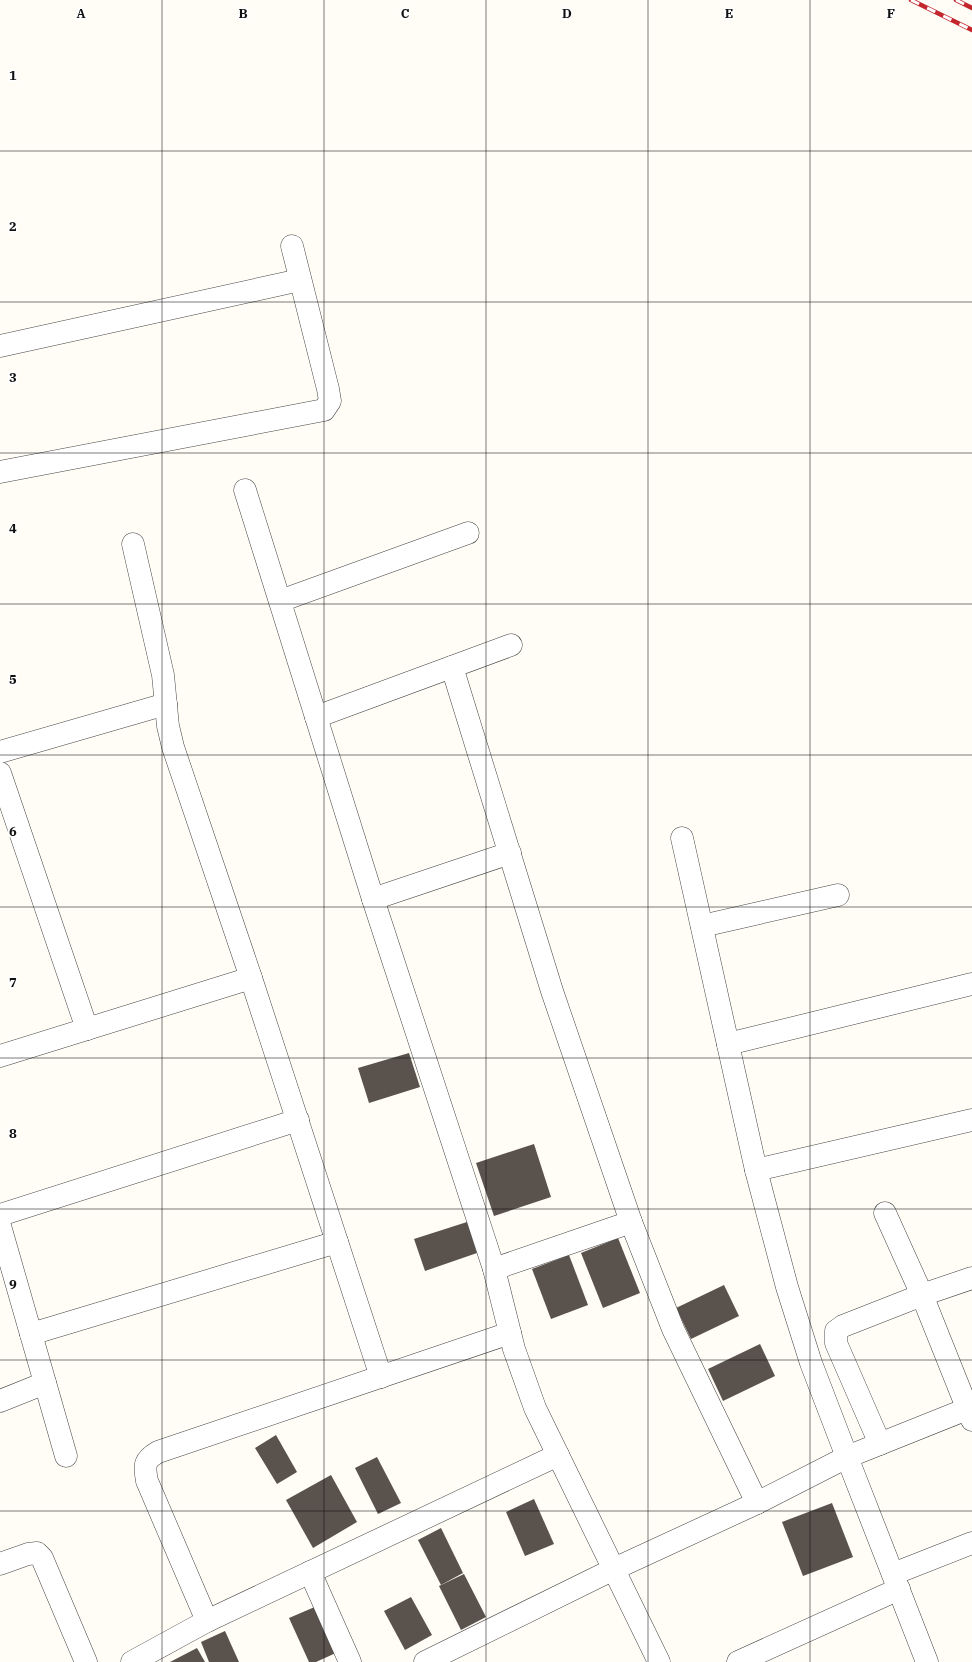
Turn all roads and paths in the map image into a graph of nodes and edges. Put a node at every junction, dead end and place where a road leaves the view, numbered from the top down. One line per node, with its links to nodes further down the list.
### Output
1 (292, 246): 2 (street)
2 (300, 280): 3 (street); 4 (street)
3 (0, 346)
4 (0, 472)
5 (245, 490): 8 (street)
6 (468, 533): 8 (street)
7 (133, 544): 11 (street)
8 (280, 601): 12 (street)
9 (511, 645): 10 (street)
10 (452, 667): 12 (street); 16 (street)
11 (166, 704): 13 (street); 20 (street)
12 (316, 717): 18 (street)
13 (0, 752)
14 (0, 773): 22 (street)
15 (682, 838): 19 (street)
16 (510, 854): 18 (street); 30 (street)
17 (838, 896): 19 (street)
18 (373, 899): 33 (street)
19 (702, 926): 23 (street)
20 (252, 978): 22 (street); 25 (street)
21 (972, 984): 23 (street)
22 (87, 1029): 24 (street)
23 (728, 1044): 27 (street)
24 (0, 1056)
25 (298, 1120): 29 (street); 32 (street)
26 (972, 1120): 27 (street)
27 (756, 1170): 45 (street)
28 (885, 1214): 35 (street)
29 (0, 1215)
30 (631, 1222): 33 (street); 46 (street)
31 (0, 1226): 37 (street)
32 (337, 1242): 37 (street); 38 (street)
33 (494, 1269): 36 (street)
34 (972, 1278): 35 (street)
35 (922, 1295): 41 (street); 42 (street)
36 (510, 1333): 38 (street); 43 (street)
37 (31, 1334): 39 (street)
38 (381, 1377): 52 (street)
39 (45, 1382): 40 (street); 44 (street)
40 (0, 1401)
41 (971, 1412): 42 (street)
42 (880, 1444): 45 (street)
43 (558, 1455): 49 (street); 50 (street)
44 (66, 1456)
45 (847, 1457): 46 (street); 51 (street)
46 (757, 1503): 49 (street)
47 (972, 1543): 51 (street)
48 (0, 1564): 53 (street)
49 (614, 1569): 56 (street); 57 (street)
50 (310, 1572): 52 (street); 55 (street)
51 (896, 1581): 58 (street); 59 (street)
52 (207, 1621): 54 (street)
53 (86, 1662)
54 (132, 1662)
55 (350, 1662)
56 (425, 1662)
57 (659, 1662)
58 (738, 1662)
59 (928, 1662)

